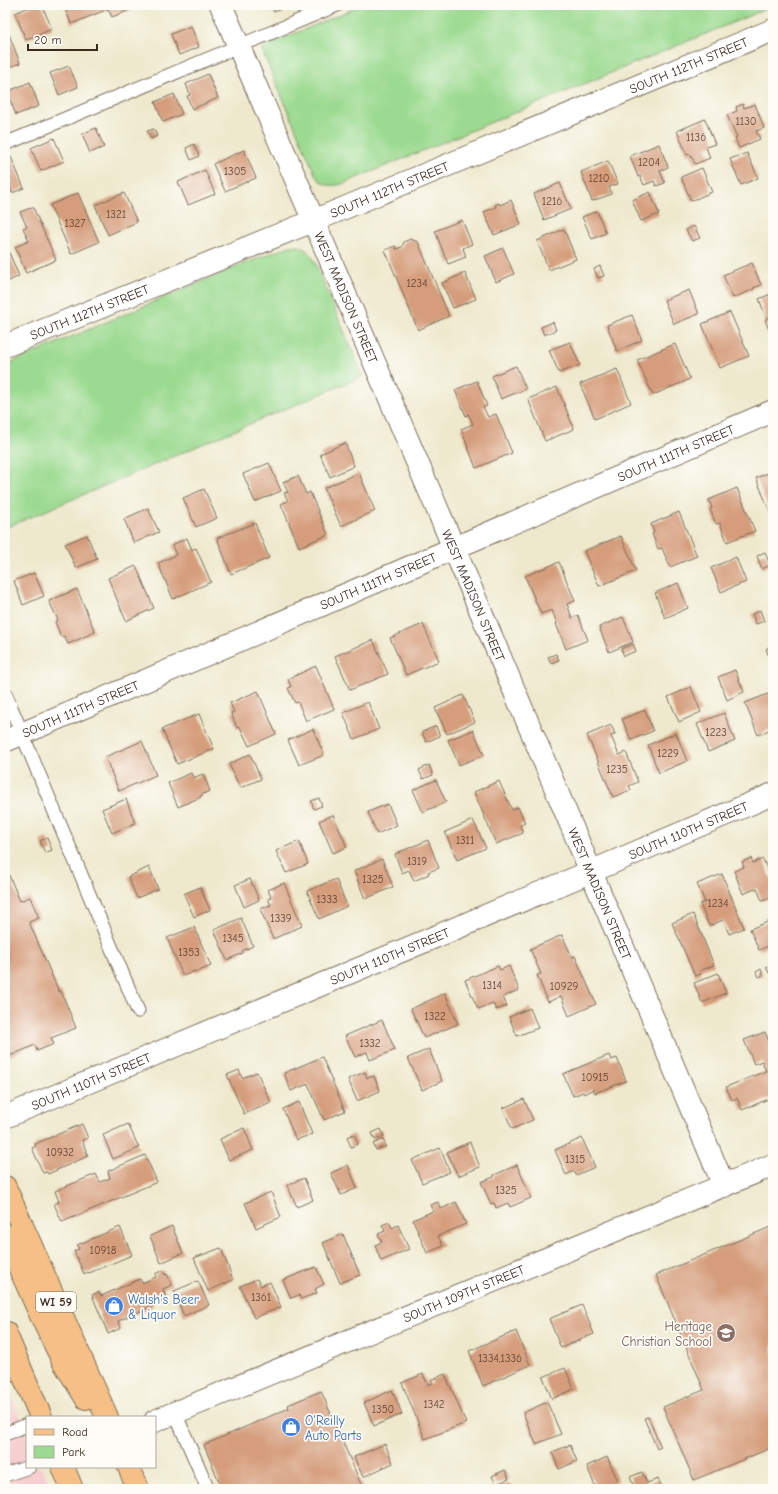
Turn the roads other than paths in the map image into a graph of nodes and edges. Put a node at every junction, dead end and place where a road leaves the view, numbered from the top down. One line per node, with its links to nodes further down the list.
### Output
1 (220, 5): 4 (street, WEST MADISON STREET)
2 (337, 5): 4 (lane)
3 (773, 30): 6 (street, SOUTH 112TH STREET)
4 (238, 47): 5 (lane); 6 (street, WEST MADISON STREET)
5 (5, 144)
6 (313, 221): 7 (street, SOUTH 112TH STREET); 9 (street, WEST MADISON STREET)
7 (5, 346)
8 (773, 411): 9 (street, SOUTH 111TH STREET)
9 (453, 547): 11 (street, SOUTH 111TH STREET); 13 (street, WEST MADISON STREET)
10 (5, 693): 11 (lane)
11 (14, 738): 14 (lane)
12 (773, 794): 13 (street, SOUTH 110TH STREET)
13 (590, 872): 15 (street, SOUTH 110TH STREET); 17 (street, WEST MADISON STREET)
14 (138, 1012)
15 (5, 1117)
16 (773, 1165): 17 (street, SOUTH 109TH STREET)
17 (724, 1186): 21 (street, SOUTH 109TH STREET)
18 (5, 1187): 24 (main road, WI 59)
19 (5, 1235): 23 (main road)
20 (5, 1332): 22 (main road)
21 (175, 1413): 25 (street, SOUTH 109TH STREET); 34 (lane)
22 (41, 1416)
23 (99, 1416)
24 (107, 1416)
25 (156, 1421)
26 (26, 1425): 27 (lane)
27 (5, 1434)
28 (26, 1468): 31 (lane)
29 (63, 1468): 32 (main road)
30 (129, 1468): 33 (main road)
31 (5, 1475)
32 (72, 1489)
33 (138, 1489)
34 (208, 1489)

